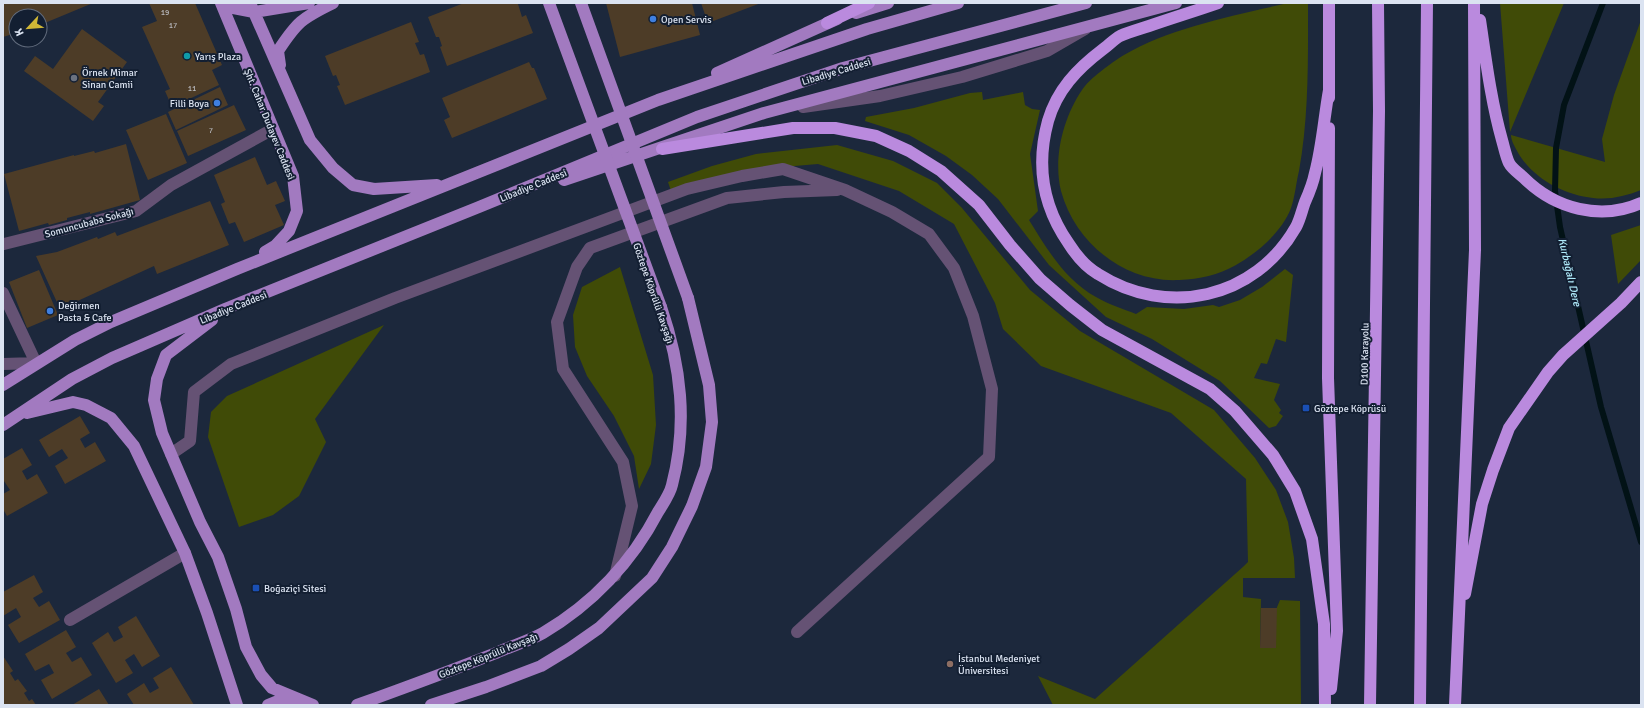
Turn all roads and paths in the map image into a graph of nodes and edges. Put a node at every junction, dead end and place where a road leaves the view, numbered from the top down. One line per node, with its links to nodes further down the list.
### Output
1 (310, 3): 17 (main road)
2 (333, 3): 20 (main road)
3 (549, 3): 42 (main road, Göztepe Köprülü Kavşağı, bridge)
4 (581, 3): 53 (main road, bridge)
5 (869, 3): 18 (highway)
6 (888, 3): 18 (main road)
7 (958, 3): 22 (main road)
8 (1086, 3): 29 (main road, Libadiye Caddesi)
9 (1176, 3): 19 (main road)
10 (1218, 3): 21 (highway)
11 (1330, 3): 21 (highway)
12 (1378, 3): 56 (highway, D100 Karayolu)
13 (1427, 3): 57 (highway)
14 (1474, 3): 45 (highway)
15 (1477, 3): 28 (highway)
16 (222, 5): 17 (main road); 24 (main road, Şht. Cahar Dudayev Caddesi)
17 (252, 8): 20 (main road)
18 (826, 23): 22 (main road)
19 (1096, 23): 23 (main road); 23 (street)
20 (282, 78): 26 (main road)
21 (1328, 90): 55 (highway)
22 (658, 100): 26 (main road)
23 (764, 113): 25 (main road)
24 (273, 129): 30 (street, Somuncubaba Sokağı); 31 (main road, Şht. Cahar Dudayev Caddesi)
25 (662, 149): 29 (main road); 54 (highway)
26 (448, 184): 31 (main road)
27 (845, 190): 40 (street); 42 (street); 44 (street)
28 (1641, 203)
29 (480, 207): 34 (main road, Libadiye Caddesi)
30 (4, 245)
31 (237, 269): 35 (main road)
32 (1641, 282): 45 (highway)
33 (3, 293): 35 (street)
34 (225, 309): 38 (main road, Libadiye Caddesi); 40 (main road)
35 (36, 363): 36 (street); 37 (main road)
36 (3, 364)
37 (3, 385)
38 (20, 414): 39 (main road, Libadiye Caddesi); 41 (main road)
39 (3, 425)
40 (171, 454): 46 (main road)
41 (185, 553): 43 (street); 49 (main road)
42 (615, 576): 52 (main road, Göztepe Köprülü Kavşağı)
43 (70, 620)
44 (797, 632)
45 (1456, 644): 47 (highway)
46 (297, 698): 48 (main road); 50 (main road)
47 (1454, 701)
48 (311, 704): 51 (main road)
49 (237, 705)
50 (268, 705)
51 (322, 705)
52 (357, 705)
53 (431, 705)
54 (1325, 705)
55 (1330, 705)
56 (1370, 705)
57 (1420, 705)

